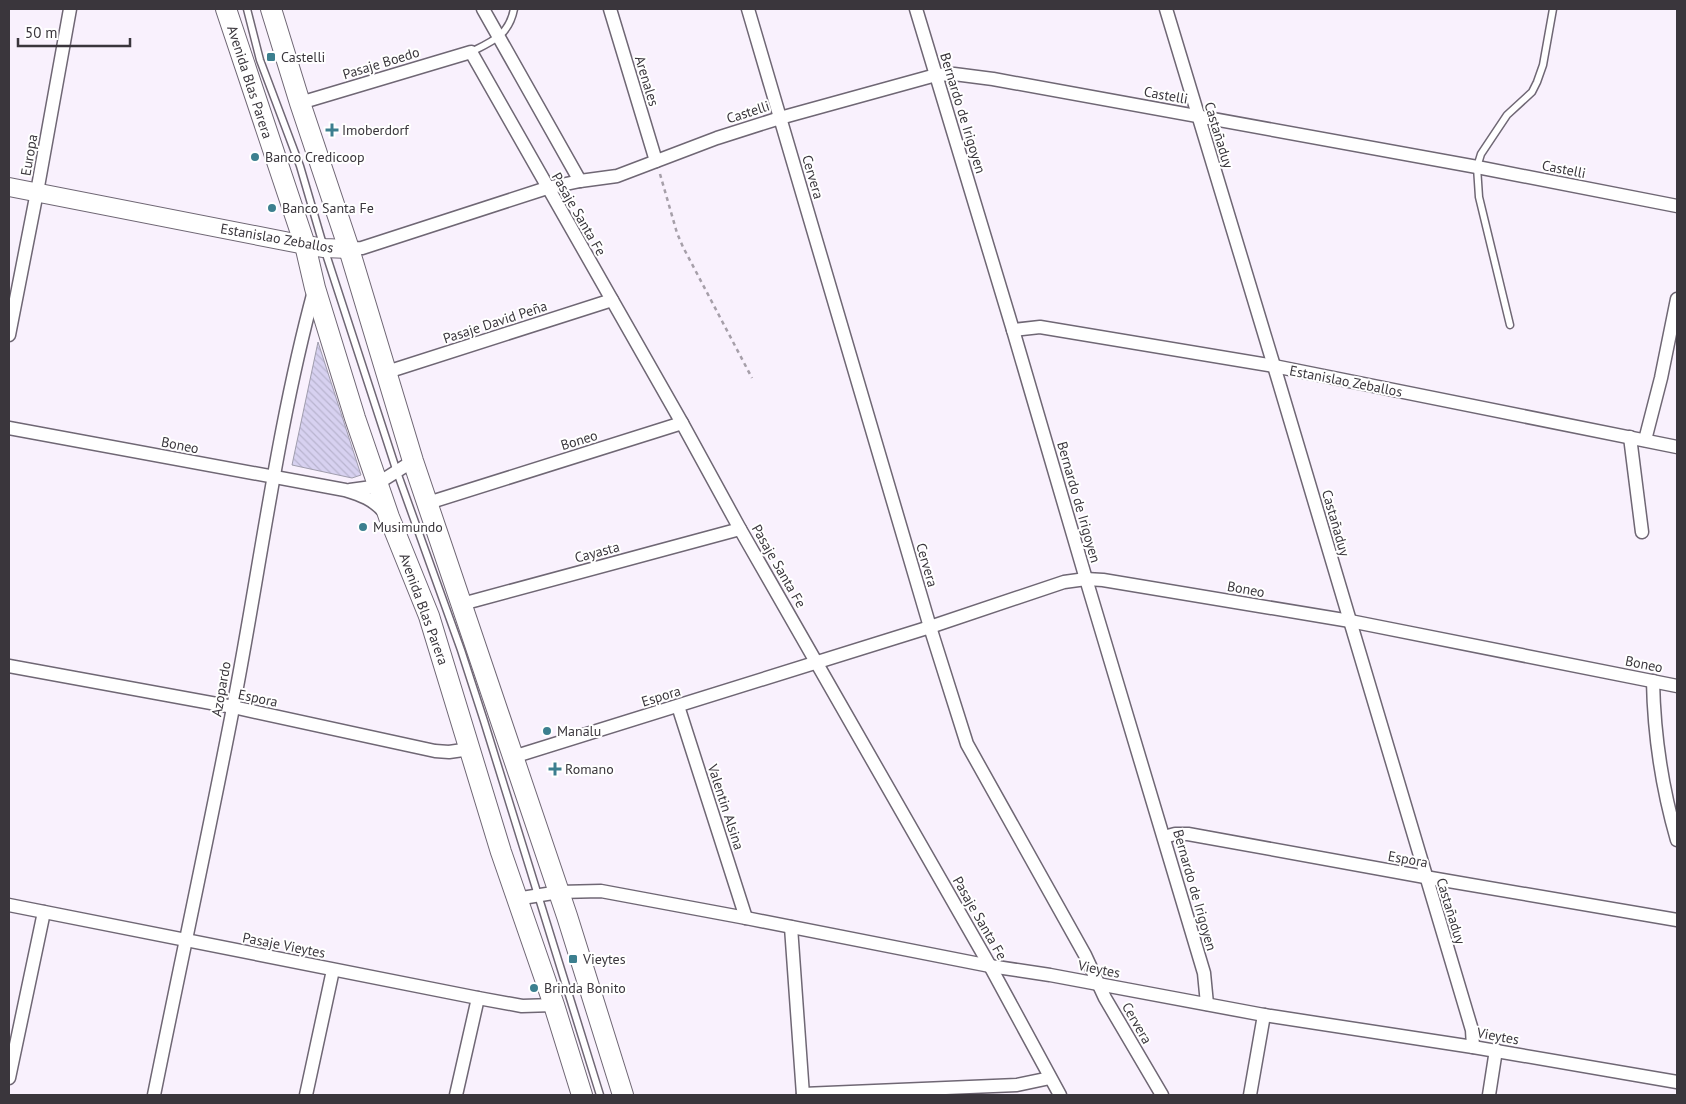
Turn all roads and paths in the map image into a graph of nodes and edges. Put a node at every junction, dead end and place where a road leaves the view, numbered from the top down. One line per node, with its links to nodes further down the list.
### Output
1 (70, 9): 23 (street, Europa)
2 (226, 9): 25 (main road, Avenida Blas Parera)
3 (248, 9): 25 (lane)
4 (271, 9): 15 (main road)
5 (483, 9): 12 (street, Pasaje Santa Fe)
6 (514, 9): 12 (lane)
7 (610, 9): 18 (street, Arenales)
8 (748, 9): 17 (street, Cervera)
9 (916, 9): 14 (street, Bernardo de Irigoyen)
10 (1166, 9): 16 (street, Castañaduy)
11 (1553, 9): 19 (lane)
12 (498, 38): 13 (lane); 20 (street, Pasaje Santa Fe)
13 (471, 52): 15 (street, Pasaje Boedo); 22 (street, Pasaje Santa Fe)
14 (936, 75): 16 (street, Castelli); 17 (street, Castelli); 31 (street, Bernardo de Irigoyen)
15 (300, 103): 26 (main road)
16 (1197, 116): 19 (street, Castelli); 33 (street, Castañaduy)
17 (780, 118): 18 (street, Castelli); 52 (street, Cervera)
18 (656, 161): 20 (street, Estanislao Zeballos); 35 (path)
19 (1476, 167): 24 (street, Castelli); 30 (lane)
20 (580, 180): 22 (street, Estanislao Zeballos)
21 (9, 187): 23 (main road, Estanislao Zeballos)
22 (547, 188): 26 (street, Estanislao Zeballos); 29 (street, Pasaje Santa Fe)
23 (37, 192): 25 (main road, Estanislao Zeballos); 32 (street, Europa)
24 (1677, 206)
25 (314, 247): 26 (main road, Estanislao Zeballos); 27 (main road, Avenida Blas Parera); 41 (lane)
26 (349, 249): 34 (main road)
27 (315, 288): 42 (street, Azopardo); 43 (main road, Avenida Blas Parera)
28 (1677, 299): 39 (street)
29 (612, 300): 34 (street, Pasaje David Peña); 36 (street, Pasaje Santa Fe)
30 (1510, 325)
31 (1014, 330): 33 (street, Estanislao Zeballos); 49 (street, Bernardo de Irigoyen)
32 (9, 335)
33 (1274, 366): 38 (street, Estanislao Zeballos); 51 (street, Castañaduy)
34 (387, 372): 41 (main road)
35 (752, 378)
36 (682, 424): 45 (street, Boneo); 47 (street, Pasaje Santa Fe)
37 (9, 428): 42 (street, Boneo)
38 (1630, 437): 39 (street, Estanislao Zeballos); 48 (street)
39 (1645, 440): 40 (street, Estanislao Zeballos)
40 (1677, 446)
41 (405, 467): 43 (street, Boneo); 45 (main road); 65 (lane)
42 (273, 477): 44 (street, Boneo); 58 (street, Azopardo)
43 (378, 484): 44 (street, Boneo); 46 (main road, Avenida Blas Parera)
44 (345, 490): 46 (street, Boneo)
45 (428, 503): 50 (main road)
46 (389, 517): 59 (main road, Avenida Blas Parera)
47 (740, 529): 50 (street, Cayasta); 53 (street, Pasaje Santa Fe)
48 (1642, 532)
49 (1086, 579): 51 (street, Boneo); 52 (street, Boneo); 61 (street, Bernardo de Irigoyen)
50 (462, 604): 60 (main road)
51 (1350, 621): 55 (street, Boneo); 63 (street, Castañaduy)
52 (930, 627): 53 (street, Boneo); 75 (street, Cervera)
53 (817, 663): 57 (street, Espora); 73 (street, Pasaje Santa Fe)
54 (9, 666): 58 (street, Espora)
55 (1653, 681): 56 (street, Boneo); 62 (street)
56 (1677, 686)
57 (678, 706): 60 (street, Espora); 69 (street, Valentin Alsina)
58 (233, 708): 59 (street, Espora); 72 (street, Azopardo)
59 (470, 749): 66 (main road, Avenida Blas Parera)
60 (513, 757): 64 (main road)
61 (1164, 837): 63 (street, Espora); 77 (street, Bernardo de Irigoyen)
62 (1677, 840)
63 (1425, 878): 70 (street, Espora); 80 (street, Castañaduy)
64 (559, 892): 65 (street, Vieytes); 69 (street, Vieytes); 90 (main road)
65 (537, 894): 66 (street, Vieytes); 89 (lane)
66 (516, 899): 78 (main road, Avenida Blas Parera)
67 (9, 905): 68 (street, Pasaje Vieytes)
68 (44, 912): 72 (street, Pasaje Vieytes); 82 (street)
69 (746, 918): 71 (street, Vieytes)
70 (1677, 920)
71 (791, 927): 73 (street, Vieytes); 91 (street)
72 (185, 941): 74 (street, Pasaje Vieytes); 85 (street, Azopardo)
73 (990, 966): 75 (street, Vieytes); 83 (street, Pasaje Santa Fe)
74 (333, 970): 76 (street, Pasaje Vieytes); 86 (street)
75 (1098, 985): 77 (street, Vieytes); 93 (street, Cervera)
76 (478, 998): 78 (street, Pasaje Vieytes); 87 (street)
77 (1207, 1004): 79 (street, Vieytes)
78 (554, 1005): 88 (main road, Avenida Blas Parera)
79 (1264, 1015): 80 (street, Vieytes); 94 (street)
80 (1473, 1046): 81 (street, Vieytes)
81 (1496, 1050): 84 (street, Vieytes); 95 (street)
82 (9, 1078)
83 (1050, 1078): 91 (street); 92 (street, Pasaje Santa Fe)
84 (1677, 1082)
85 (154, 1095)
86 (306, 1095)
87 (456, 1095)
88 (582, 1095)
89 (600, 1095)
90 (623, 1095)
91 (803, 1095)
92 (1060, 1095)
93 (1162, 1095)
94 (1250, 1095)
95 (1489, 1095)

